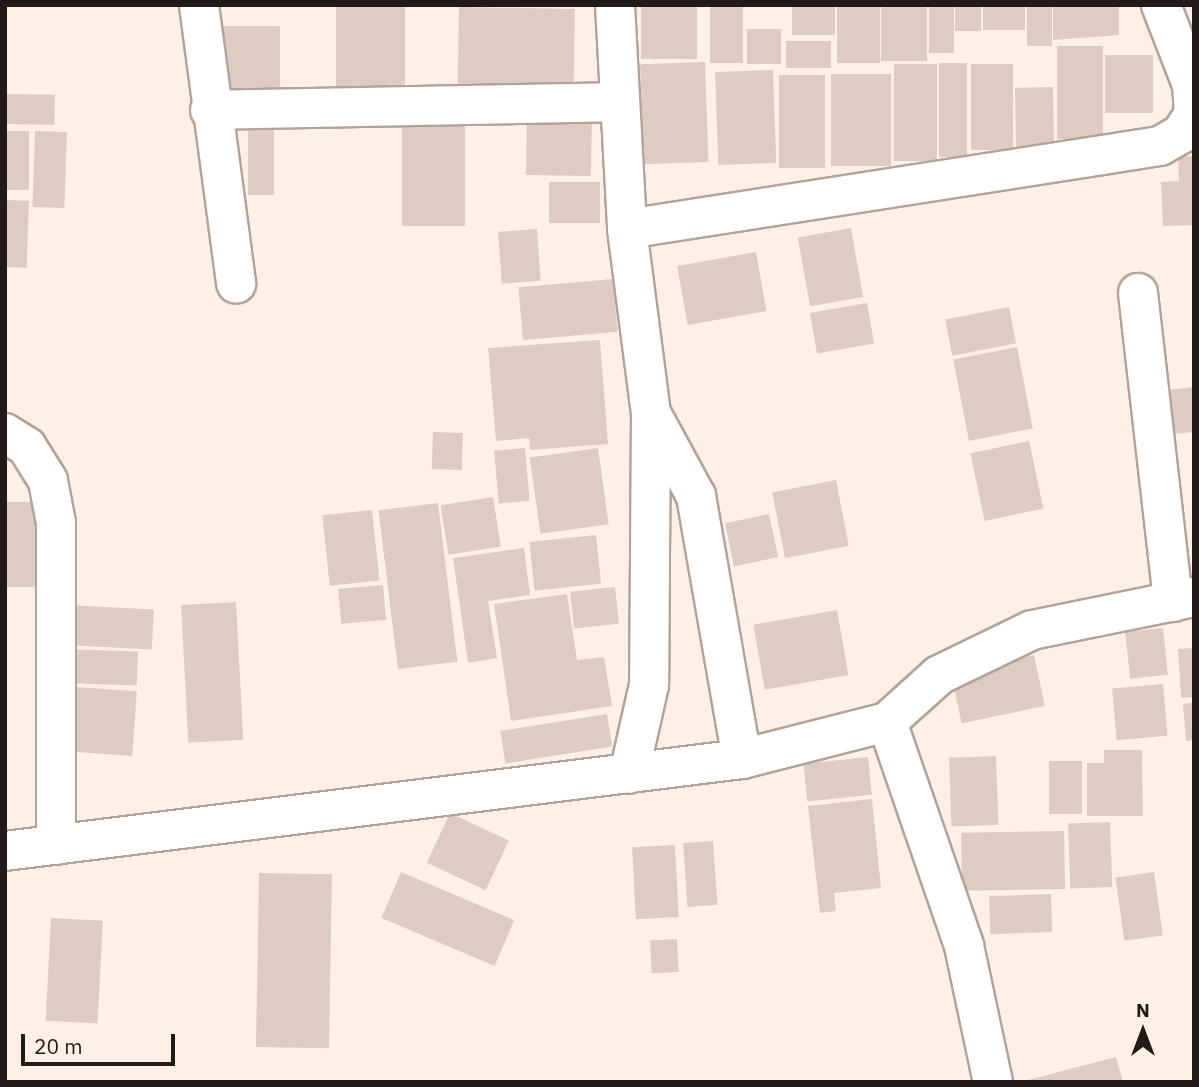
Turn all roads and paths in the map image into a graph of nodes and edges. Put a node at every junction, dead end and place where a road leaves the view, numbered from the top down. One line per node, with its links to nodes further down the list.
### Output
1 (199, 5): 5 (street)
2 (614, 5): 4 (street)
3 (1161, 5): 6 (street)
4 (619, 102): 5 (street); 7 (street)
5 (210, 110): 8 (street)
6 (1194, 112): 7 (street)
7 (627, 229): 10 (street)
8 (236, 284)
9 (1138, 293): 12 (street)
10 (650, 413): 14 (street); 15 (street)
11 (5, 433): 16 (street)
12 (1183, 599): 13 (street)
13 (887, 722): 14 (street); 18 (street)
14 (742, 759): 15 (street)
15 (629, 774): 16 (street)
16 (56, 845): 17 (street)
17 (5, 851)
18 (993, 1082)

